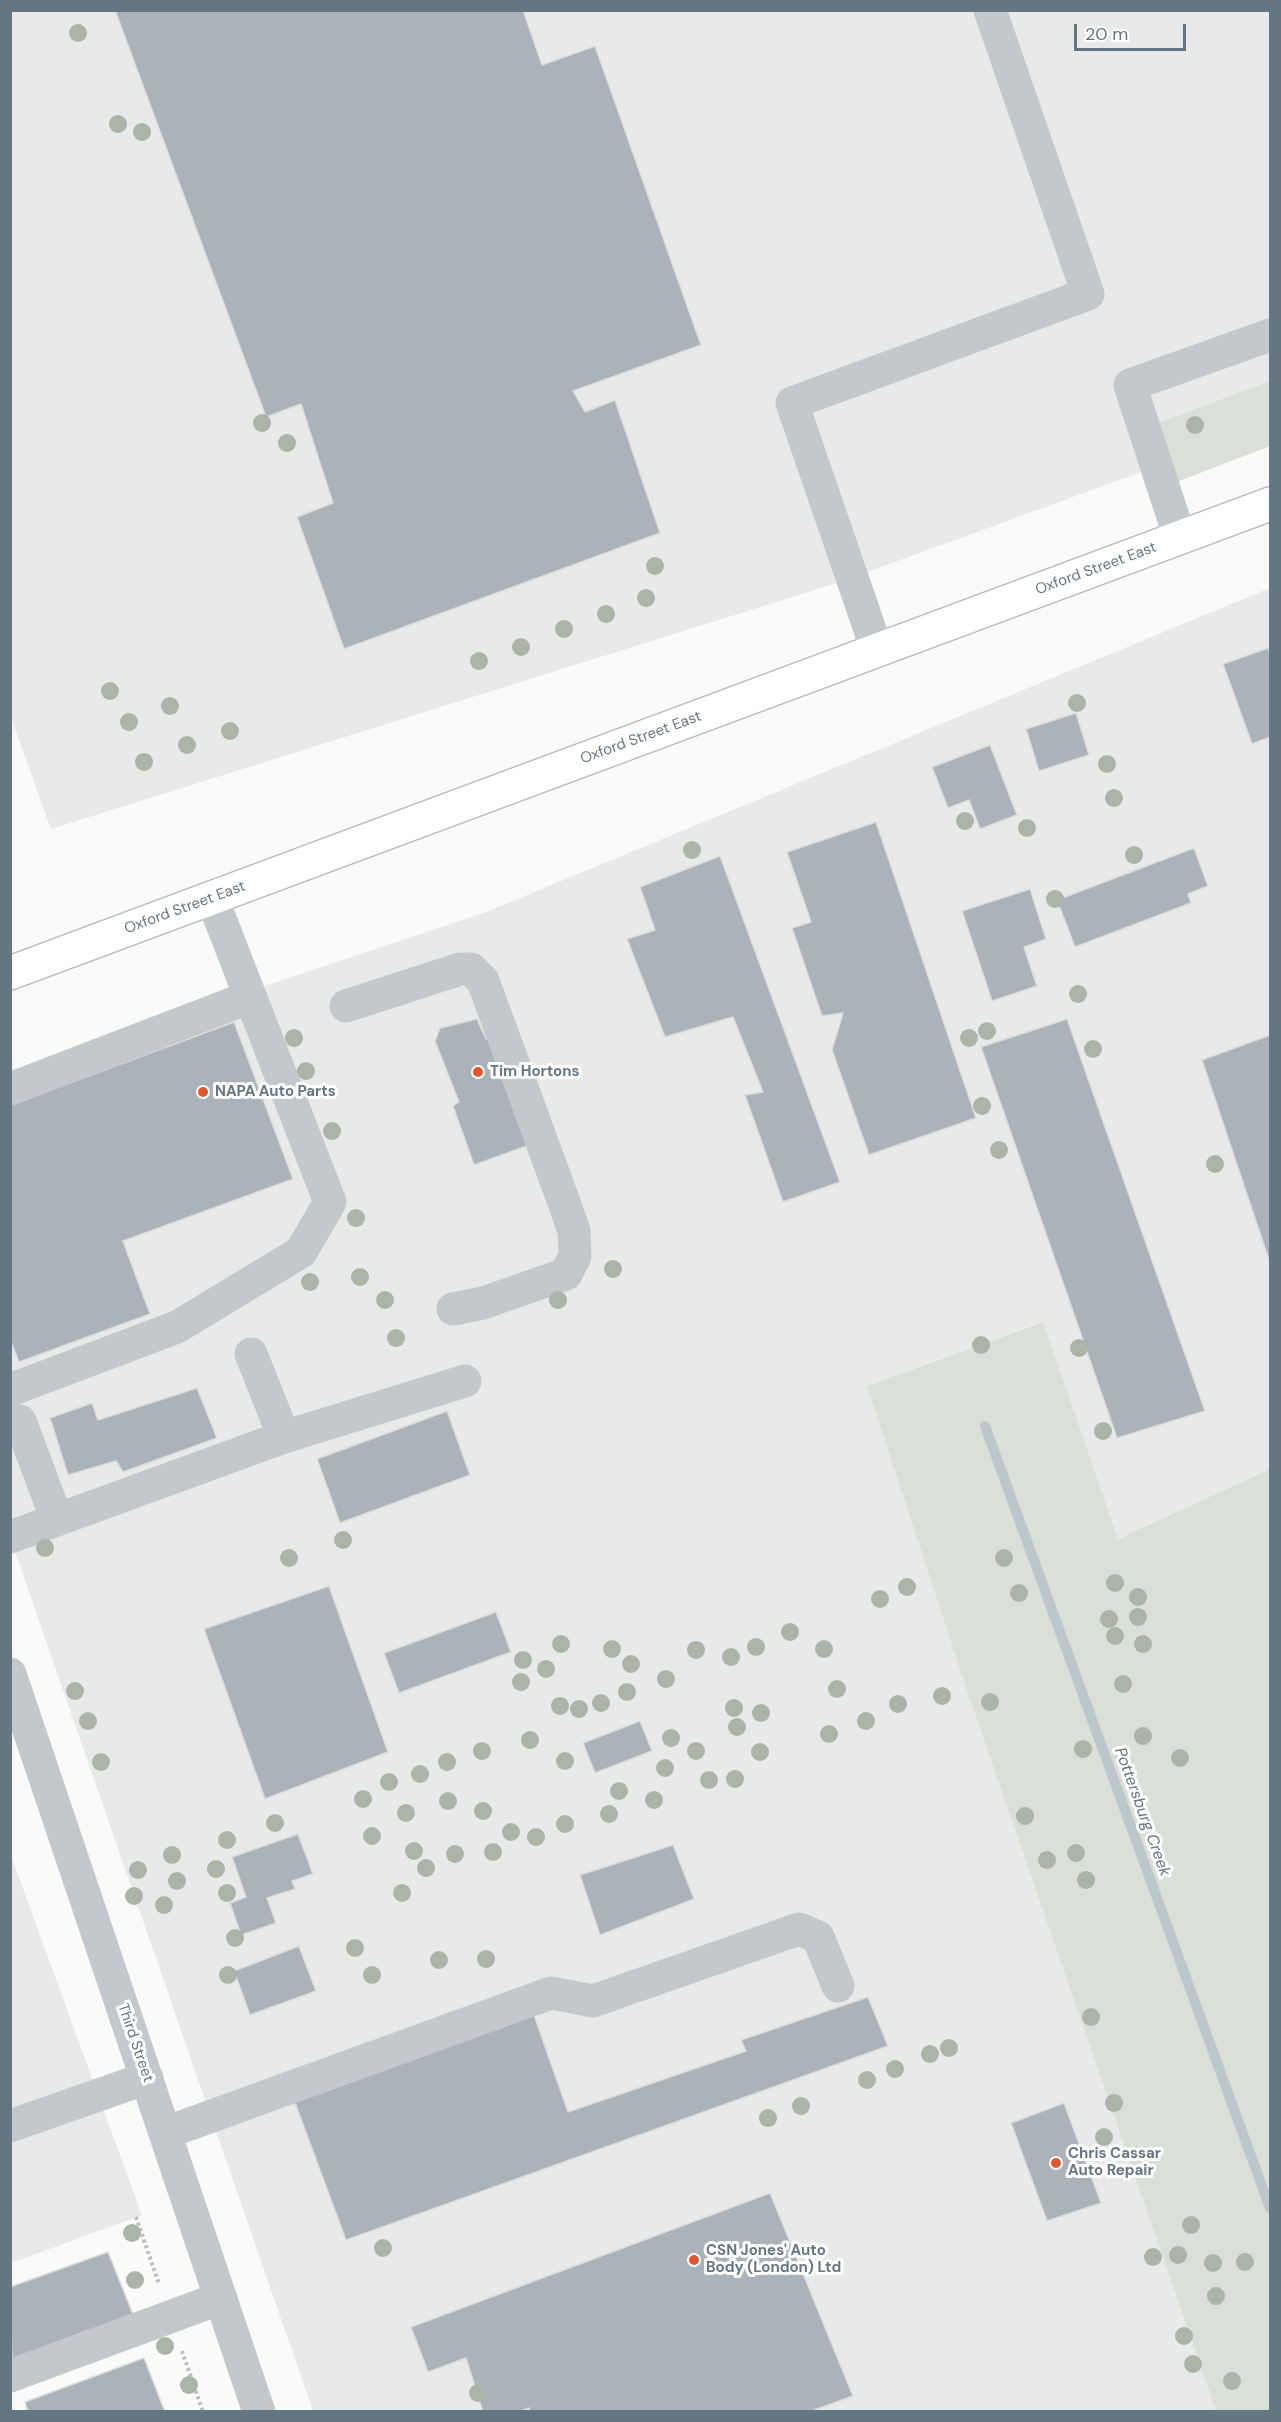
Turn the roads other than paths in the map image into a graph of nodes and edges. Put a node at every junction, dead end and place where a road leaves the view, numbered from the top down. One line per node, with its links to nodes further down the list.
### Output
1 (990, 10): 5 (street)
2 (1270, 335): 4 (street)
3 (1270, 504): 4 (main road, Oxford Street East)
4 (1180, 537): 5 (main road, Oxford Street East)
5 (877, 650): 6 (main road, Oxford Street East)
6 (212, 898): 7 (main road, Oxford Street East); 8 (street)
7 (10, 973)
8 (250, 997): 10 (street); 14 (street)
9 (346, 1006): 11 (street)
10 (10, 1089)
11 (453, 1309)
12 (251, 1354): 15 (street)
13 (465, 1381): 15 (street)
14 (15, 1405): 16 (street)
15 (284, 1437): 16 (street)
16 (57, 1520): 17 (street)
17 (10, 1537)
18 (10, 1674): 20 (street, Third Street)
19 (838, 1986): 22 (street)
20 (147, 2078): 21 (street); 22 (street, Third Street)
21 (10, 2126)
22 (165, 2133): 23 (street, Third Street)
23 (221, 2298): 24 (street); 25 (street, Third Street)
24 (10, 2376)
25 (259, 2412)

